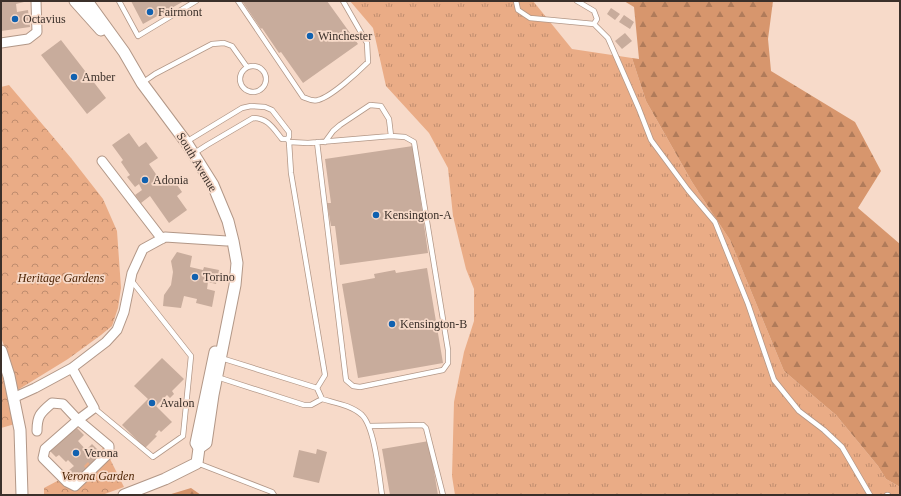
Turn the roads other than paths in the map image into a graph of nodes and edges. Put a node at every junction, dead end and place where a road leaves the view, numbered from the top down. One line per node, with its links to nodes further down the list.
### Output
1 (36, 1): 11 (street)
2 (75, 1): 22 (street)
3 (87, 1): 13 (street, South Avenue)
4 (119, 1): 5 (lane)
5 (196, 1)
6 (238, 1): 7 (lane)
7 (343, 1)
8 (516, 1): 10 (lane)
9 (577, 1): 10 (lane)
10 (594, 24): 42 (lane)
11 (1, 43)
12 (247, 67): 12 (lane); 13 (lane)
13 (142, 82): 16 (street, South Avenue)
14 (391, 136): 17 (lane); 18 (lane); 18 (lane)
15 (288, 140): 16 (lane); 17 (lane); 19 (lane); 28 (lane)
16 (186, 142): 19 (street, South Avenue)
17 (317, 142): 18 (lane)
18 (325, 142)
19 (194, 154): 25 (street, South Avenue)
20 (102, 161): 21 (street)
21 (162, 239): 22 (street); 23 (street)
22 (227, 241): 35 (street)
23 (130, 279): 26 (street); 31 (lane)
24 (1, 351): 29 (street)
25 (221, 358): 27 (street, South Avenue); 28 (lane)
26 (72, 368): 29 (street); 31 (street)
27 (216, 377): 30 (lane); 35 (street, South Avenue)
28 (317, 388): 30 (lane)
29 (14, 398): 37 (street)
30 (322, 399): 33 (lane)
31 (94, 408): 32 (street)
32 (78, 420): 32 (street); 34 (street)
33 (369, 426): 40 (lane); 41 (lane)
34 (37, 431)
35 (199, 448): 36 (street, South Avenue)
36 (197, 463): 38 (street); 39 (lane)
37 (22, 495)
38 (124, 495)
39 (274, 495)
40 (382, 495)
41 (443, 495)
42 (870, 495)

